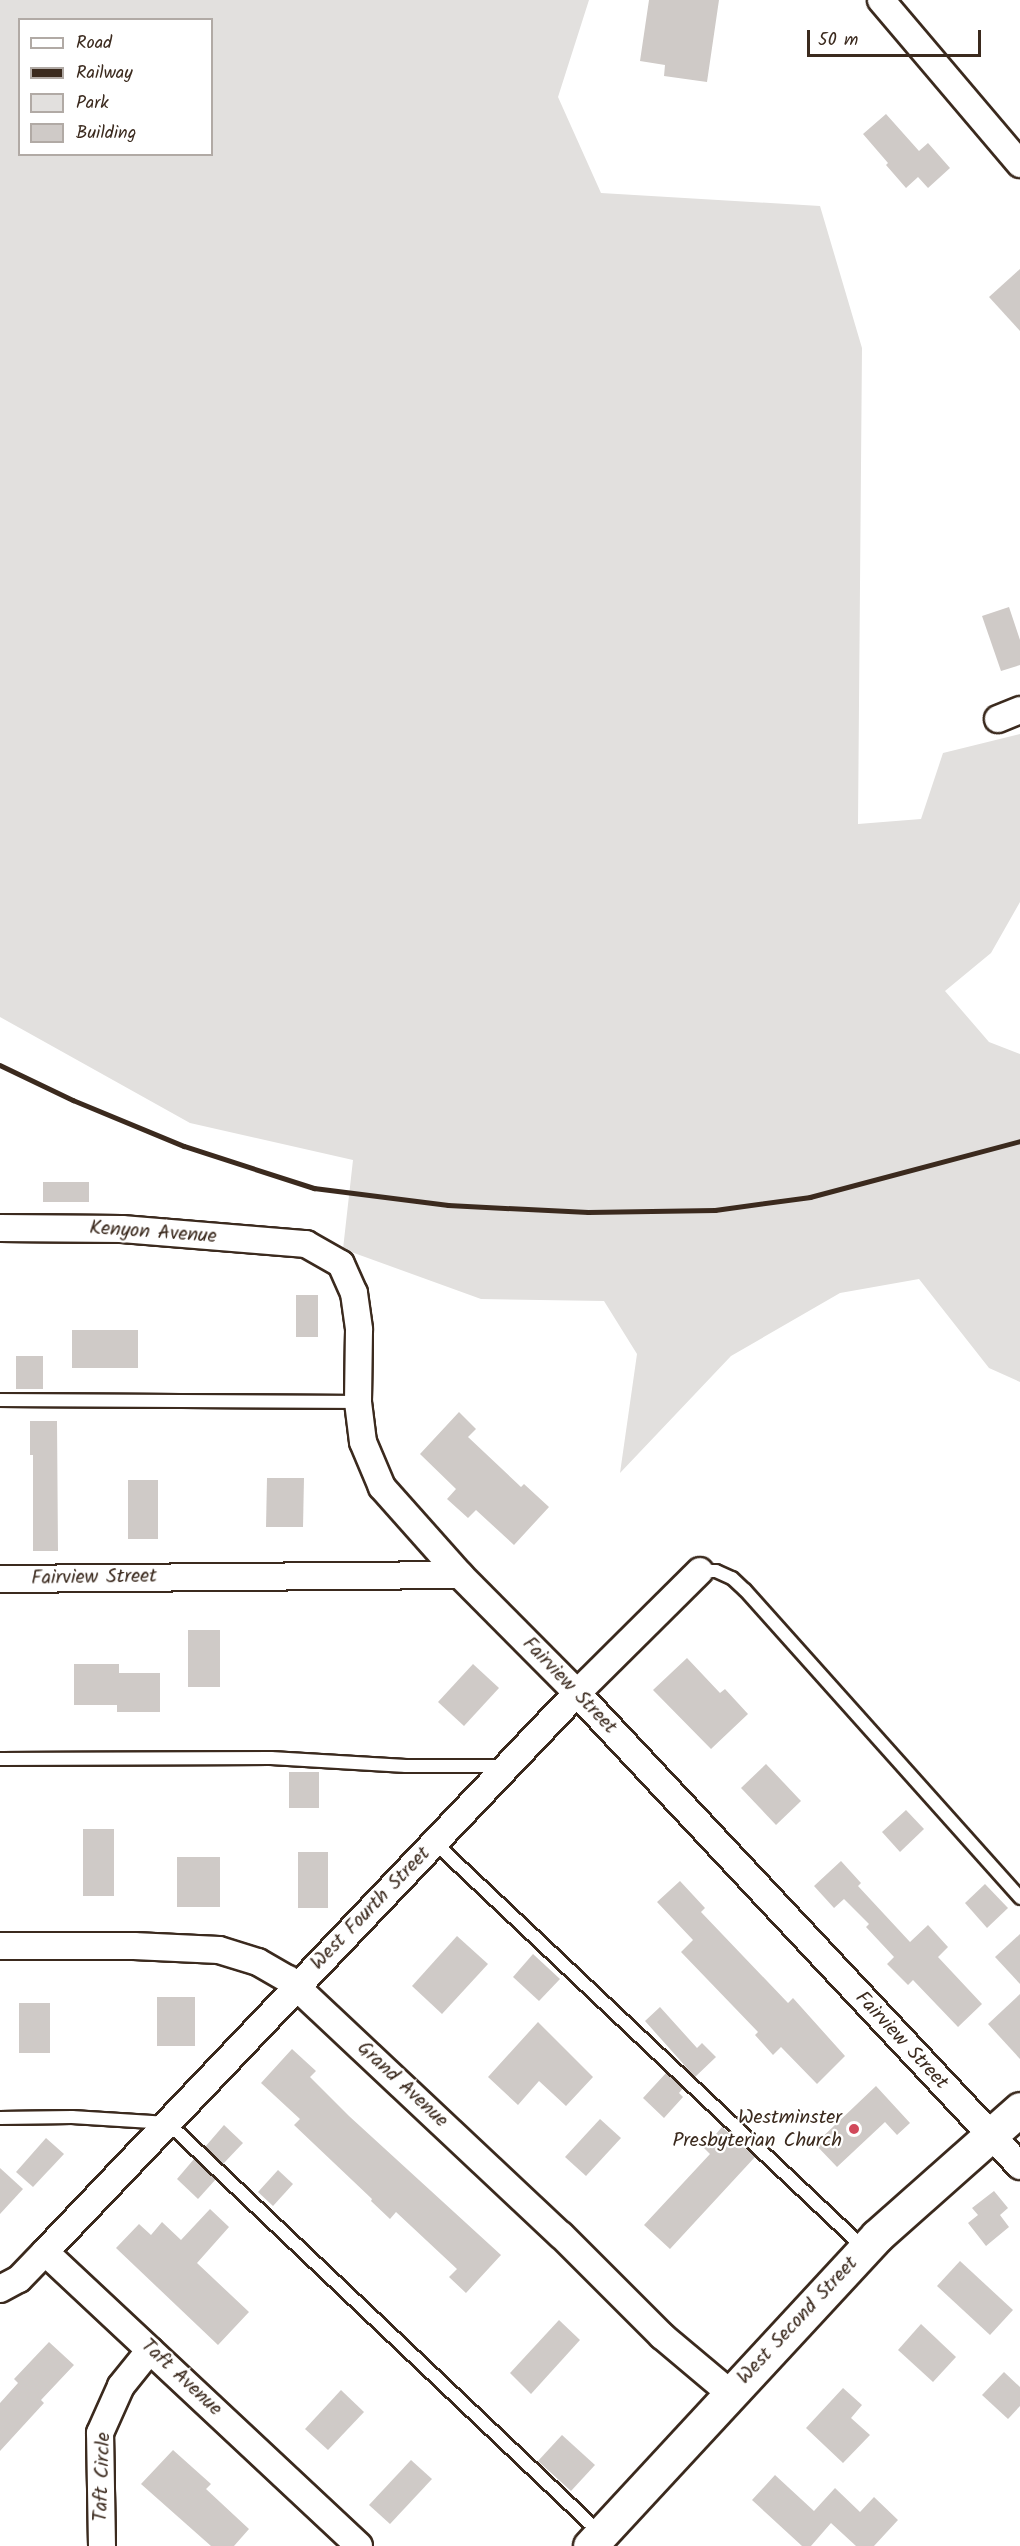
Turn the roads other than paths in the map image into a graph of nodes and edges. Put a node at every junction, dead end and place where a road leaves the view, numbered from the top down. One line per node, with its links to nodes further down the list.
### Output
1 (881, 0): 2 (street)
2 (1020, 164)
3 (0, 1228): 5 (street, Kenyon Avenue)
4 (0, 1400): 5 (lane)
5 (358, 1402): 7 (street)
6 (700, 1571): 9 (street, West Fourth Street); 13 (lane)
7 (460, 1575): 8 (street, Fairview Street); 9 (street, Fairview Street)
8 (0, 1579)
9 (577, 1693): 11 (street, West Fourth Street); 19 (street, Fairview Street)
10 (0, 1759): 11 (lane)
11 (507, 1766): 12 (street, West Fourth Street)
12 (434, 1842): 15 (street, West Fourth Street); 21 (lane)
13 (1020, 1898)
14 (0, 1946): 15 (street, Grand Avenue)
15 (297, 1986): 18 (street, West Fourth Street); 25 (street, Grand Avenue)
16 (1020, 2109): 19 (main road, West Second Street)
17 (0, 2118): 18 (lane)
18 (168, 2123): 22 (street, West Fourth Street); 26 (lane)
19 (989, 2136): 20 (street, Fairview Street); 21 (main road, West Second Street)
20 (1020, 2166)
21 (865, 2248): 25 (main road, West Second Street)
22 (45, 2252): 23 (street); 24 (street, Taft Avenue)
23 (0, 2289)
24 (150, 2350): 27 (street, Taft Circle); 28 (street, Taft Avenue)
25 (731, 2394): 26 (main road, West Second Street)
26 (595, 2540)
27 (102, 2546)
28 (359, 2546)

